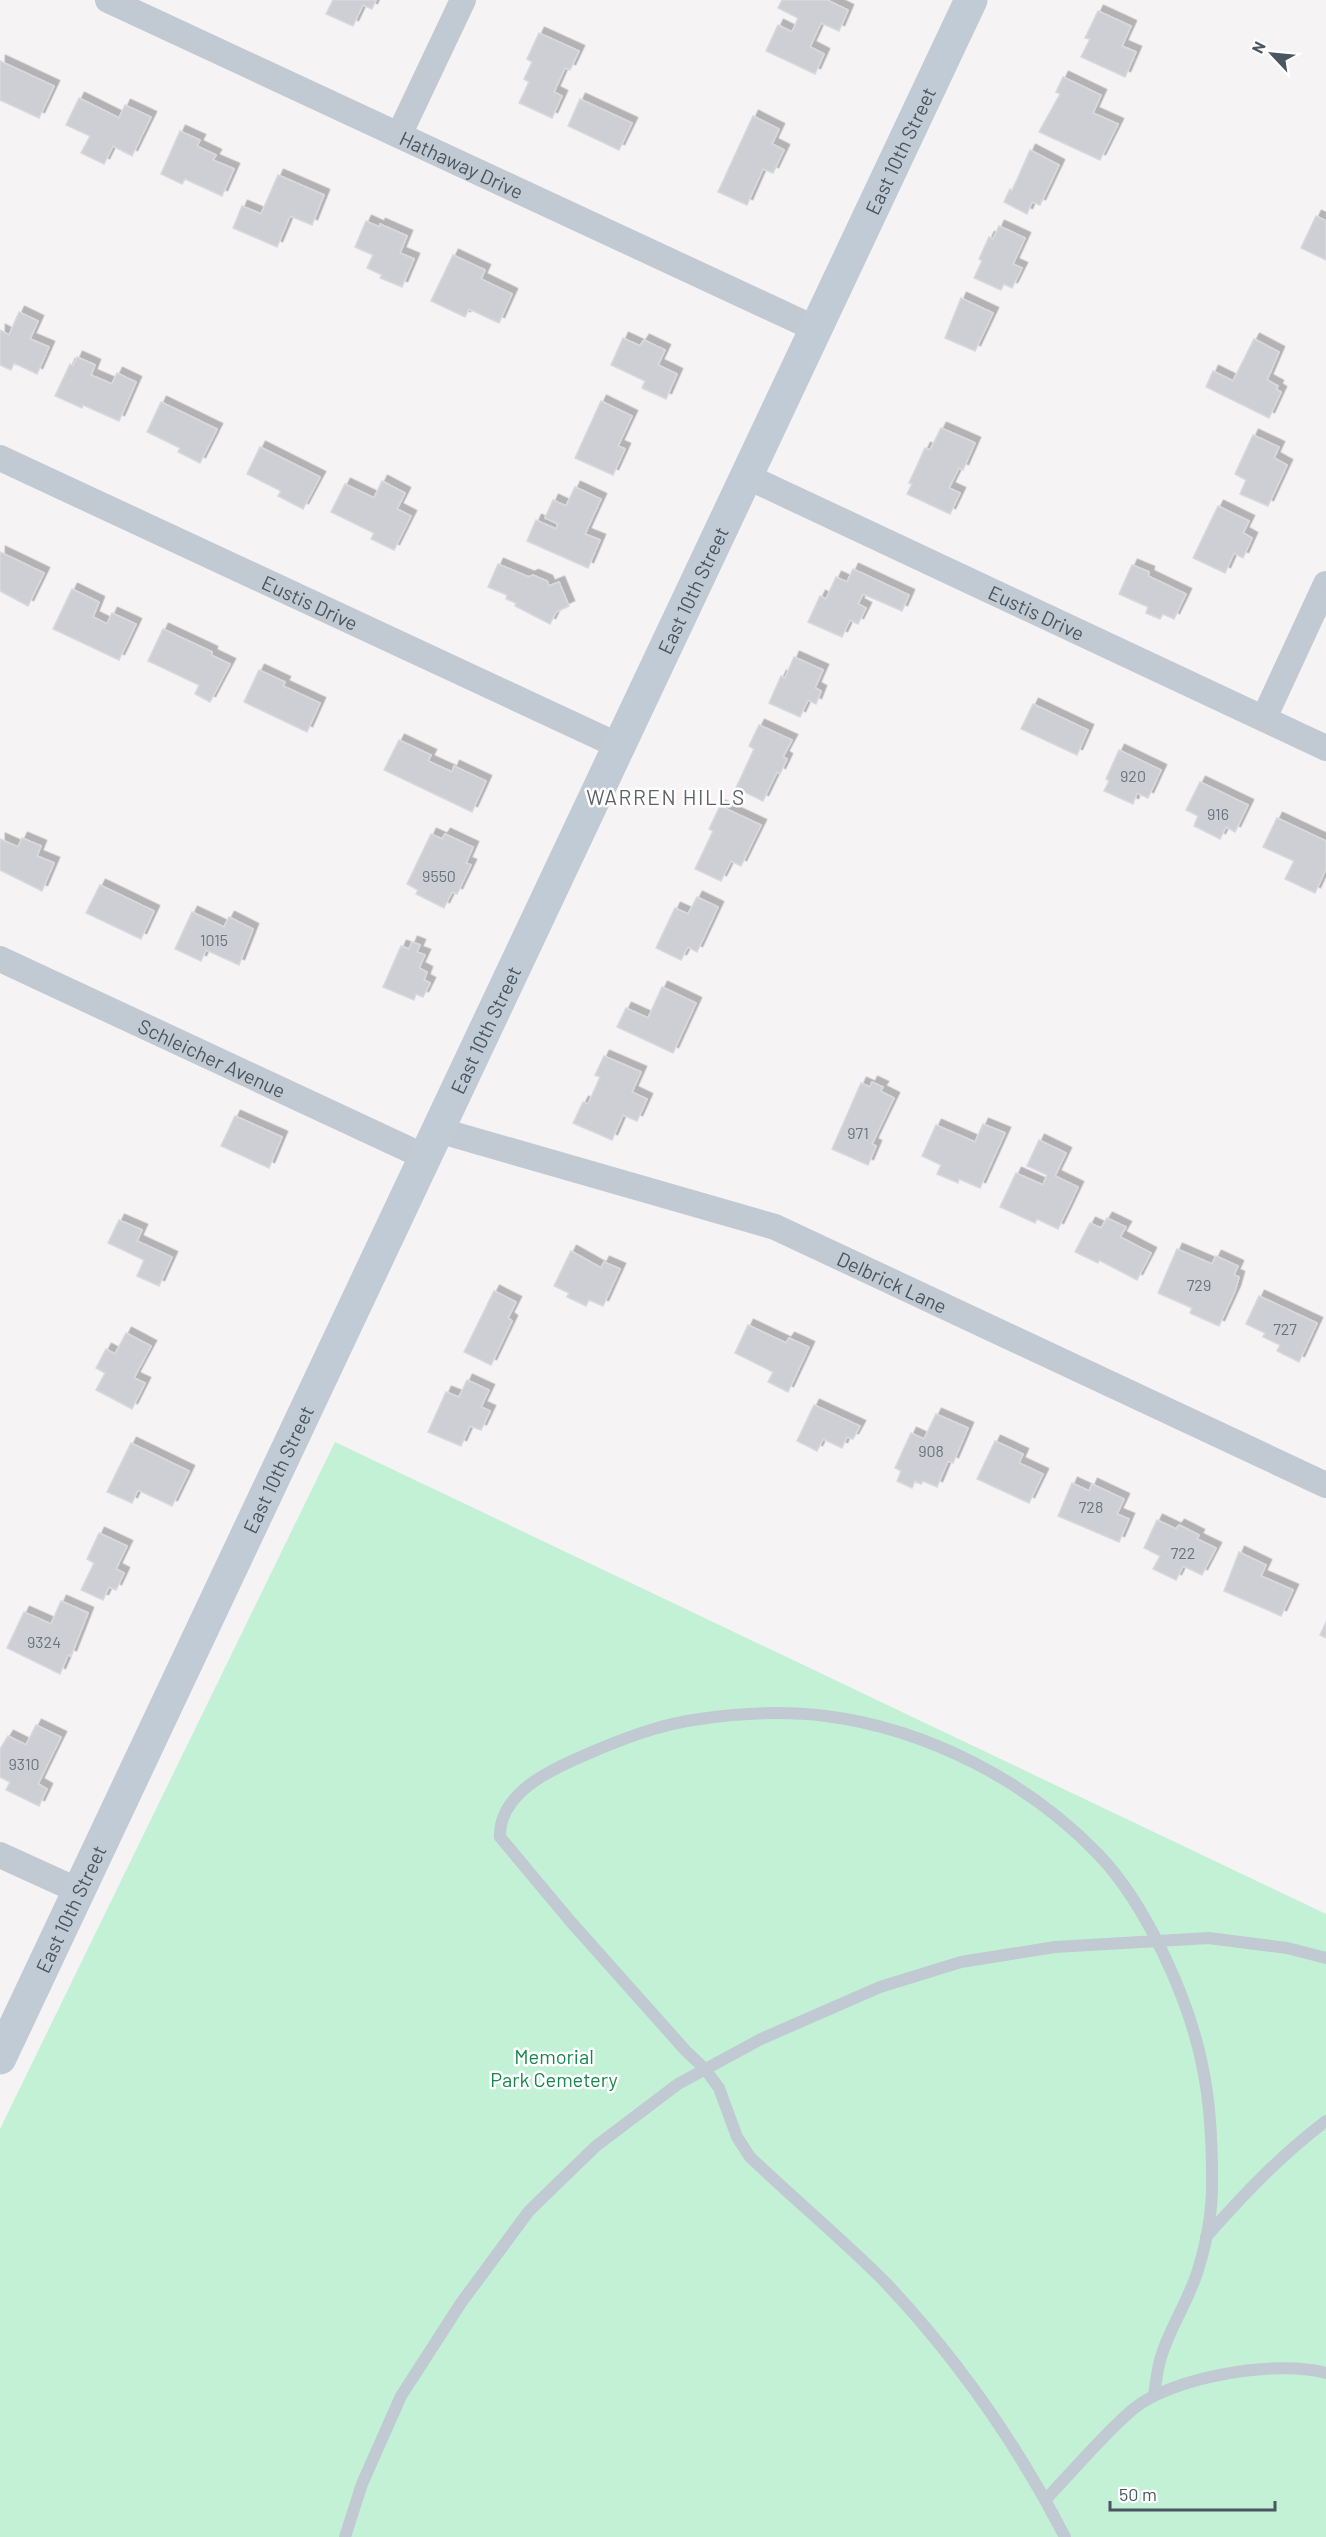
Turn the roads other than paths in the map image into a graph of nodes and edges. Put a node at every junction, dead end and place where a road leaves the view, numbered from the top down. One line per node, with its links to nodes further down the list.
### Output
1 (108, 0): 4 (street, Hathaway Drive)
2 (464, 0): 4 (street)
3 (971, 0): 5 (main road, East 10th Street)
4 (399, 135): 5 (street, Hathaway Drive)
5 (816, 329): 7 (main road, East 10th Street)
6 (0, 458): 10 (street, Eustis Drive)
7 (746, 477): 9 (street, Eustis Drive); 10 (main road, East 10th Street)
8 (1326, 584): 9 (street)
9 (1264, 718): 11 (street, Eustis Drive)
10 (619, 746): 13 (main road, East 10th Street)
11 (1326, 748)
12 (0, 959): 13 (street, Schleicher Avenue)
13 (431, 1143): 14 (street, Delbrick Lane); 16 (main road, East 10th Street)
14 (1326, 1485)
15 (0, 1855): 16 (street)
16 (79, 1891): 19 (main road, East 10th Street)
17 (1156, 1940): 18 (lane); 20 (lane); 20 (lane); 22 (lane)
18 (1326, 1958)
19 (0, 2058)
20 (705, 2069): 25 (lane); 26 (lane)
21 (1326, 2121): 22 (lane)
22 (1206, 2237): 24 (lane)
23 (1326, 2373): 24 (lane)
24 (1154, 2395): 25 (lane)
25 (1046, 2499): 27 (lane)
26 (345, 2537)
27 (1065, 2537)

